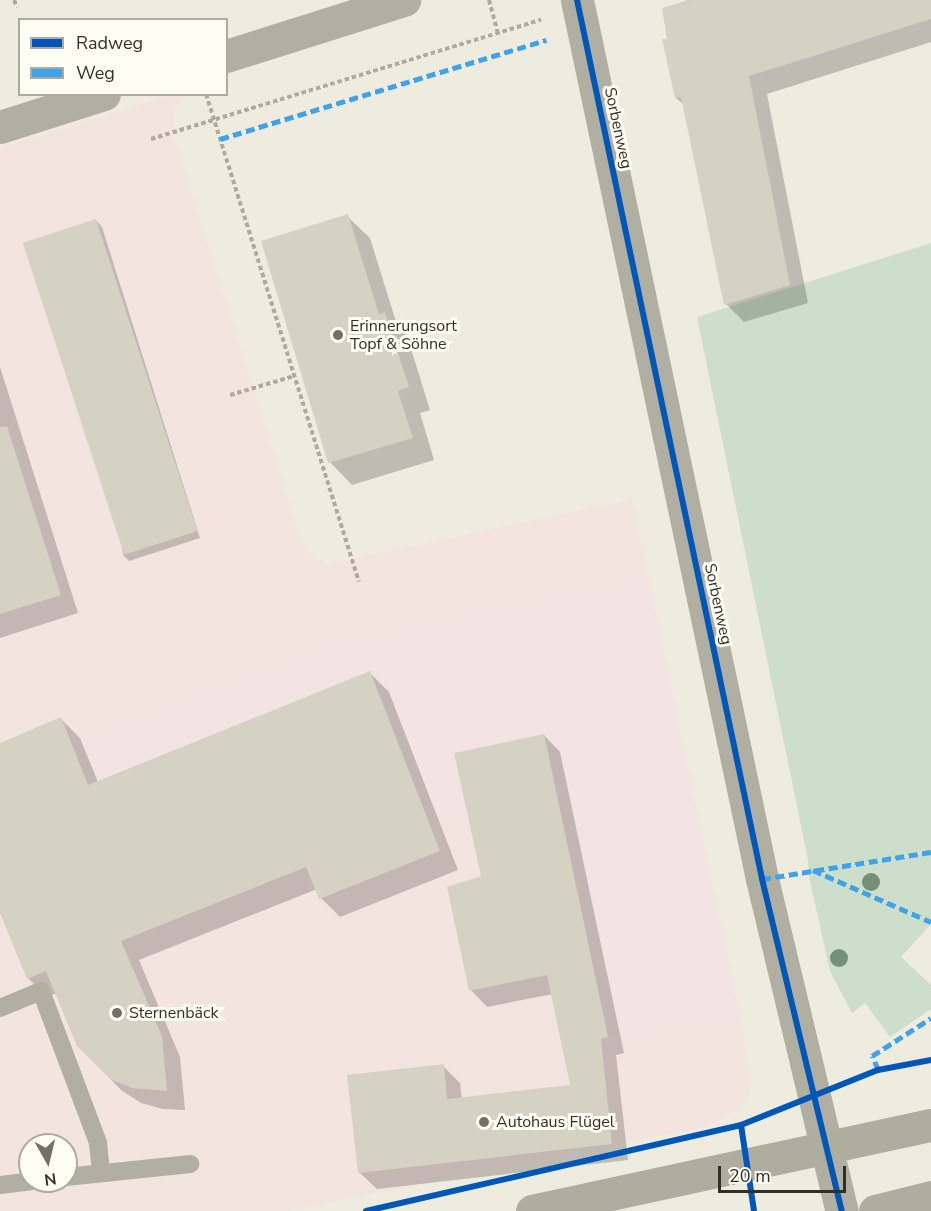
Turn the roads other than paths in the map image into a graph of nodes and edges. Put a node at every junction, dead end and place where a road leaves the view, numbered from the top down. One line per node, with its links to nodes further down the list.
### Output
1 (404, 0): 3 (street)
2 (578, 0): 8 (street, Sorbenweg)
3 (228, 55)
4 (98, 96): 5 (street)
5 (0, 127)
6 (0, 1008): 10 (lane)
7 (931, 1125): 8 (main road)
8 (827, 1149): 15 (main road); 16 (street, Sorbenweg)
9 (190, 1164): 10 (lane)
10 (101, 1173): 11 (lane)
11 (78, 1176)
12 (18, 1183): 13 (lane)
13 (0, 1185)
14 (931, 1197): 17 (main road)
15 (532, 1211)
16 (842, 1211)
17 (875, 1211)

